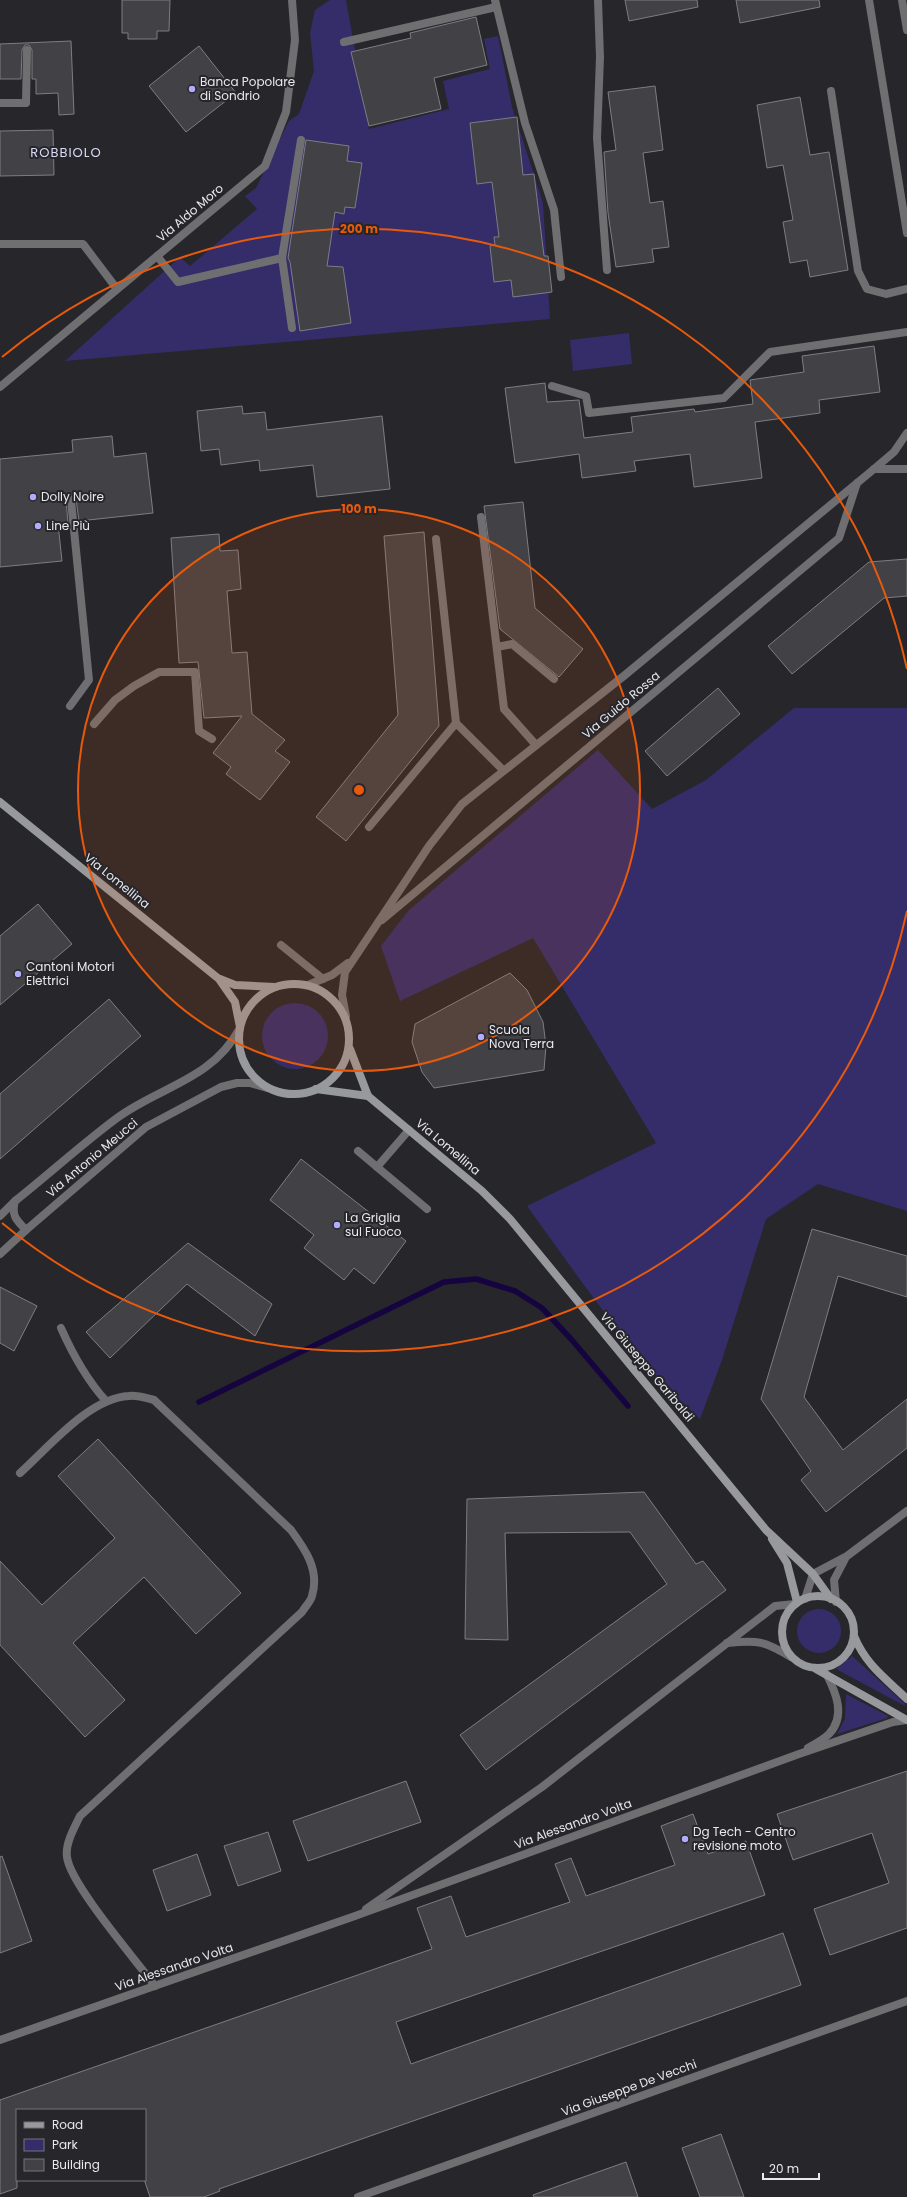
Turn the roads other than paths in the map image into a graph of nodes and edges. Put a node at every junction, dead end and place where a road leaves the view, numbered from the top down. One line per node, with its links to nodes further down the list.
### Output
1 (292, 0): 14 (street, Via Aldo Moro)
2 (598, 0): 16 (street)
3 (869, 0): 12 (street)
4 (902, 0): 6 (street)
5 (495, 3): 7 (street); 17 (street)
6 (907, 30)
7 (344, 42)
8 (27, 50): 10 (street)
9 (831, 91): 19 (street)
10 (0, 103)
11 (301, 140): 15 (street)
12 (907, 233)
13 (0, 244): 18 (street)
14 (157, 256): 15 (street); 18 (street, Via Aldo Moro)
15 (282, 258): 20 (street)
16 (607, 270)
17 (561, 277)
18 (117, 289): 23 (street, Via Aldo Moro)
19 (907, 289)
20 (292, 328)
21 (907, 332): 22 (street)
22 (552, 386)
23 (0, 387)
24 (907, 433): 25 (street, Via Guido Rossa)
25 (874, 468): 26 (street); 27 (street, Via Guido Rossa)
26 (907, 468)
27 (857, 483): 37 (street, Via Guido Rossa); 41 (street, Via Guido Rossa)
28 (71, 500): 33 (street)
29 (481, 517): 31 (street)
30 (436, 539): 34 (street)
31 (497, 646): 32 (street); 37 (street)
32 (554, 679)
33 (70, 706)
34 (456, 723): 38 (street); 40 (street)
35 (94, 724): 36 (street)
36 (212, 739)
37 (536, 745): 38 (street, Via Guido Rossa)
38 (503, 770): 41 (street, Via Guido Rossa)
39 (0, 802): 44 (main road, Via Lomellina)
40 (370, 827)
41 (374, 927): 43 (street, Via Guido Rossa)
42 (281, 945): 45 (street)
43 (354, 959): 45 (street, Via Guido Rossa); 48 (street, Via Guido Rossa)
44 (219, 979): 47 (main road, Via Lomellina); 49 (main road, Via Lomellina)
45 (323, 979): 46 (street, Via Guido Rossa)
46 (308, 985): 47 (main road); 48 (main road)
47 (276, 987): 49 (main road)
48 (346, 1016): 50 (main road)
49 (240, 1028): 51 (main road); 57 (street, Via Antonio Meucci)
50 (350, 1049): 52 (main road); 53 (main road, Via Lomellina)
51 (267, 1088): 52 (main road); 61 (street, Via Antonio Meucci)
52 (316, 1089): 53 (main road)
53 (368, 1096): 54 (main road, Via Lomellina)
54 (409, 1130): 56 (street); 60 (main road, Via Lomellina)
55 (358, 1151): 56 (street)
56 (376, 1167): 58 (street)
57 (15, 1201): 59 (street, Via Antonio Meucci); 61 (street)
58 (426, 1209)
59 (0, 1216)
60 (510, 1219): 67 (main road, Via Giuseppe Garibaldi)
61 (26, 1230): 62 (street, Via Antonio Meucci)
62 (0, 1254)
63 (61, 1328): 64 (street)
64 (106, 1401): 65 (street); 81 (street)
65 (20, 1473)
66 (907, 1511): 68 (street)
67 (766, 1530): 69 (main road, Via Giuseppe Garibaldi); 71 (main road, Via Giuseppe Garibaldi)
68 (847, 1556): 69 (street); 70 (street)
69 (813, 1574): 70 (main road, Via Giuseppe Garibaldi); 71 (street)
70 (834, 1600): 71 (main road); 72 (main road)
71 (799, 1602): 73 (street, Via Alessandro Volta); 74 (main road)
72 (854, 1636): 75 (main road); 77 (main road)
73 (727, 1643): 74 (street); 80 (street, Via Alessandro Volta)
74 (791, 1657): 75 (main road)
75 (815, 1668): 76 (main road)
76 (827, 1675): 78 (main road); 79 (street, Via Alessandro Volta)
77 (907, 1698)
78 (907, 1720): 79 (street, Via Alessandro Volta)
79 (799, 1754): 80 (street, Via Alessandro Volta)
80 (355, 1916): 81 (street, Via Alessandro Volta)
81 (155, 1986): 83 (street, Via Alessandro Volta)
82 (907, 2001): 84 (street, Via Giuseppe De Vecchi)
83 (0, 2040)
84 (358, 2197)

